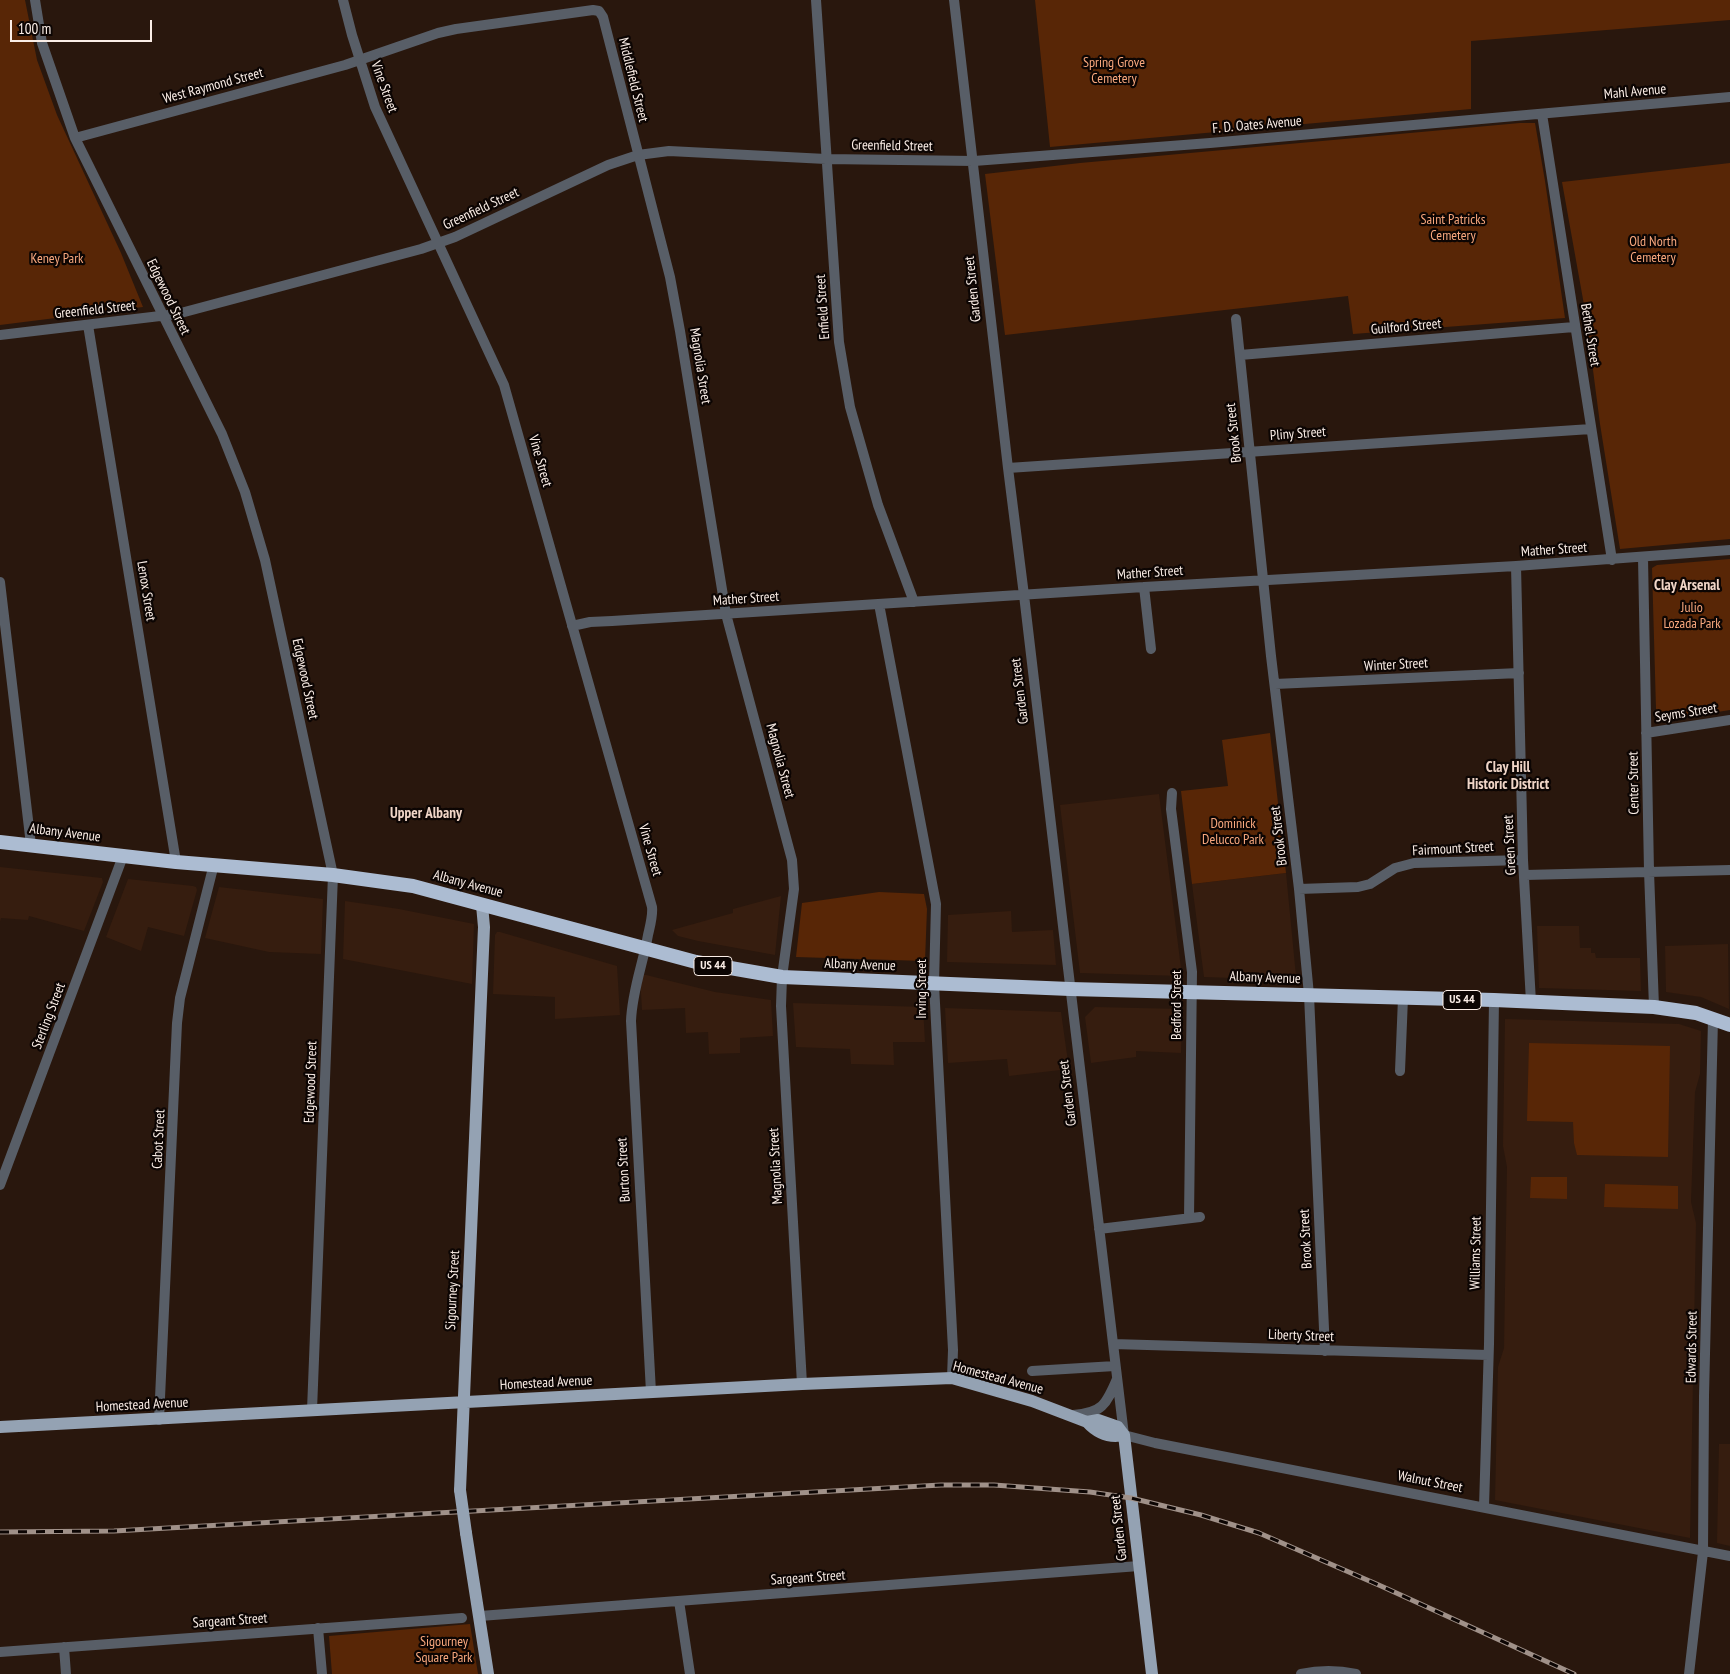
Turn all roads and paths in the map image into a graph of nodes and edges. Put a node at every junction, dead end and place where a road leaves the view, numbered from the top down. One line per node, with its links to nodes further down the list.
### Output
1 (35, 0): 9 (street, Edgewood Street)
2 (343, 0): 6 (street, Vine Street)
3 (816, 0): 11 (street, Enfield Street)
4 (954, 0): 12 (street, Garden Street)
5 (599, 11): 6 (street, West Raymond Street); 10 (street, Middlefield Street)
6 (359, 60): 9 (street, West Raymond Street); 13 (street, Vine Street)
7 (1730, 98): 8 (street, Mahl Avenue)
8 (1542, 114): 12 (street, F. D. Oates Avenue); 17 (street, Bethel Street)
9 (75, 138): 14 (street, Edgewood Street)
10 (638, 155): 11 (street, Greenfield Street); 13 (street, Greenfield Street); 33 (street, Magnolia Street)
11 (826, 159): 12 (street, Greenfield Street); 31 (street, Enfield Street)
12 (974, 161): 22 (street, Garden Street)
13 (438, 243): 14 (street, Greenfield Street); 34 (street, Vine Street)
14 (162, 317): 16 (street, Greenfield Street); 49 (street, Edgewood Street)
15 (1236, 319): 19 (street, Brook Street)
16 (88, 325): 18 (street, Greenfield Street); 45 (street, Lenox Street)
17 (1574, 327): 19 (street, Guilford Street); 20 (street, Bethel Street)
18 (0, 335)
19 (1240, 355): 21 (street, Brook Street)
20 (1591, 429): 21 (street, Pliny Street); 25 (street, Bethel Street)
21 (1249, 451): 22 (street, Pliny Street); 27 (street, Brook Street)
22 (1008, 468): 30 (street, Garden Street)
23 (1730, 550): 24 (street, Mather Street)
24 (1643, 558): 25 (street, Mather Street); 39 (street, Center Street)
25 (1612, 560): 26 (street, Mather Street)
26 (1516, 566): 27 (street, Mather Street); 36 (street, Green Street)
27 (1263, 580): 29 (street, Mather Street); 37 (street, Brook Street)
28 (0, 582): 42 (street)
29 (1144, 587): 30 (street, Mather Street); 35 (street)
30 (1024, 596): 31 (street, Mather Street); 56 (street, Garden Street)
31 (914, 602): 32 (street, Mather Street)
32 (880, 604): 33 (street, Mather Street); 55 (street, Irving Street)
33 (726, 614): 34 (street, Mather Street); 54 (street, Magnolia Street)
34 (572, 626): 53 (street, Vine Street)
35 (1151, 649)
36 (1519, 673): 37 (street, Winter Street); 44 (street, Green Street)
37 (1275, 684): 51 (street, Brook Street)
38 (1730, 720): 39 (street, Seyms Street)
39 (1646, 733): 48 (street, Center Street)
40 (1172, 793): 57 (street, Bedford Street)
41 (0, 842): 42 (highway, Albany Avenue / US 44)
42 (31, 845): 43 (highway, Albany Avenue / US 44)
43 (123, 856): 45 (highway, Albany Avenue / US 44); 66 (street, Sterling Street)
44 (1524, 860): 50 (street, Green Street); 51 (street, Fairmount Street)
45 (176, 862): 46 (highway, Albany Avenue / US 44)
46 (214, 864): 49 (highway, Albany Avenue / US 44); 82 (street, Cabot Street)
47 (1730, 870): 48 (street)
48 (1649, 871): 50 (street); 62 (street, Center Street)
49 (333, 875): 52 (highway, Albany Avenue / US 44); 80 (street, Edgewood Street)
50 (1525, 875): 61 (street, Green Street)
51 (1299, 889): 58 (street, Brook Street)
52 (482, 905): 53 (highway, Albany Avenue / US 44); 79 (main road, Sigourney Street)
53 (646, 947): 54 (highway, Albany Avenue / US 44); 78 (street, Burton Street)
54 (782, 977): 55 (highway, Albany Avenue / US 44); 77 (street, Magnolia Street)
55 (934, 984): 56 (highway, Albany Avenue / US 44); 75 (street, Irving Street)
56 (1070, 989): 57 (highway, Albany Avenue / US 44); 69 (street, Garden Street)
57 (1192, 992): 58 (highway, Albany Avenue / US 44); 68 (street, Bedford Street)
58 (1309, 996): 59 (highway, Albany Avenue / US 44); 71 (street, Brook Street)
59 (1403, 998): 60 (highway, Albany Avenue / US 44); 65 (street)
60 (1494, 1000): 61 (highway, Albany Avenue / US 44); 72 (street, Williams Street)
61 (1531, 1002): 62 (highway, Albany Avenue / US 44)
62 (1654, 1007): 63 (highway, Albany Avenue / US 44)
63 (1713, 1019): 64 (highway, Albany Avenue / US 44); 86 (street, Edwards Street)
64 (1730, 1025)
65 (1400, 1071)
66 (0, 1185)
67 (1200, 1217): 68 (street)
68 (1189, 1218): 69 (street)
69 (1099, 1229): 70 (street, Garden Street)
70 (1113, 1344): 71 (street, Liberty Street); 73 (street, Garden Street)
71 (1325, 1351): 72 (street, Liberty Street)
72 (1488, 1356): 85 (street, Williams Street)
73 (1115, 1366): 74 (street); 76 (street, Garden Street)
74 (1032, 1371)
75 (952, 1378): 77 (main road, Homestead Avenue); 81 (main road, Homestead Avenue)
76 (1117, 1378): 81 (street); 84 (street, Garden Street)
77 (802, 1384): 78 (main road, Homestead Avenue)
78 (651, 1392): 79 (main road, Homestead Avenue)
79 (463, 1403): 80 (main road, Homestead Avenue); 90 (main road, Sigourney Street, bridge)
80 (312, 1410): 82 (main road, Homestead Avenue)
81 (1070, 1416): 84 (main road, Homestead Avenue)
82 (159, 1420): 83 (main road, Homestead Avenue)
83 (0, 1427)
84 (1124, 1435): 85 (street, Walnut Street); 88 (main road, Garden Street)
85 (1484, 1507): 86 (street, Walnut Street)
86 (1703, 1552): 87 (street, Walnut Street); 102 (street, Edwards Street)
87 (1730, 1556)
88 (1139, 1566): 89 (street, Sargeant Street); 99 (main road, Garden Street)
89 (678, 1601): 90 (street, Sargeant Street); 98 (street)
90 (480, 1616): 97 (main road, Sigourney Street)
91 (462, 1618): 92 (street, Sargeant Street)
92 (318, 1628): 93 (street, Sargeant Street); 96 (street)
93 (64, 1647): 94 (street, Sargeant Street); 95 (street)
94 (0, 1652)
95 (66, 1674)
96 (322, 1674)
97 (488, 1674)
98 (690, 1674)
99 (1152, 1674)
100 (1301, 1674): 101 (street)
101 (1356, 1674)
102 (1689, 1674)

